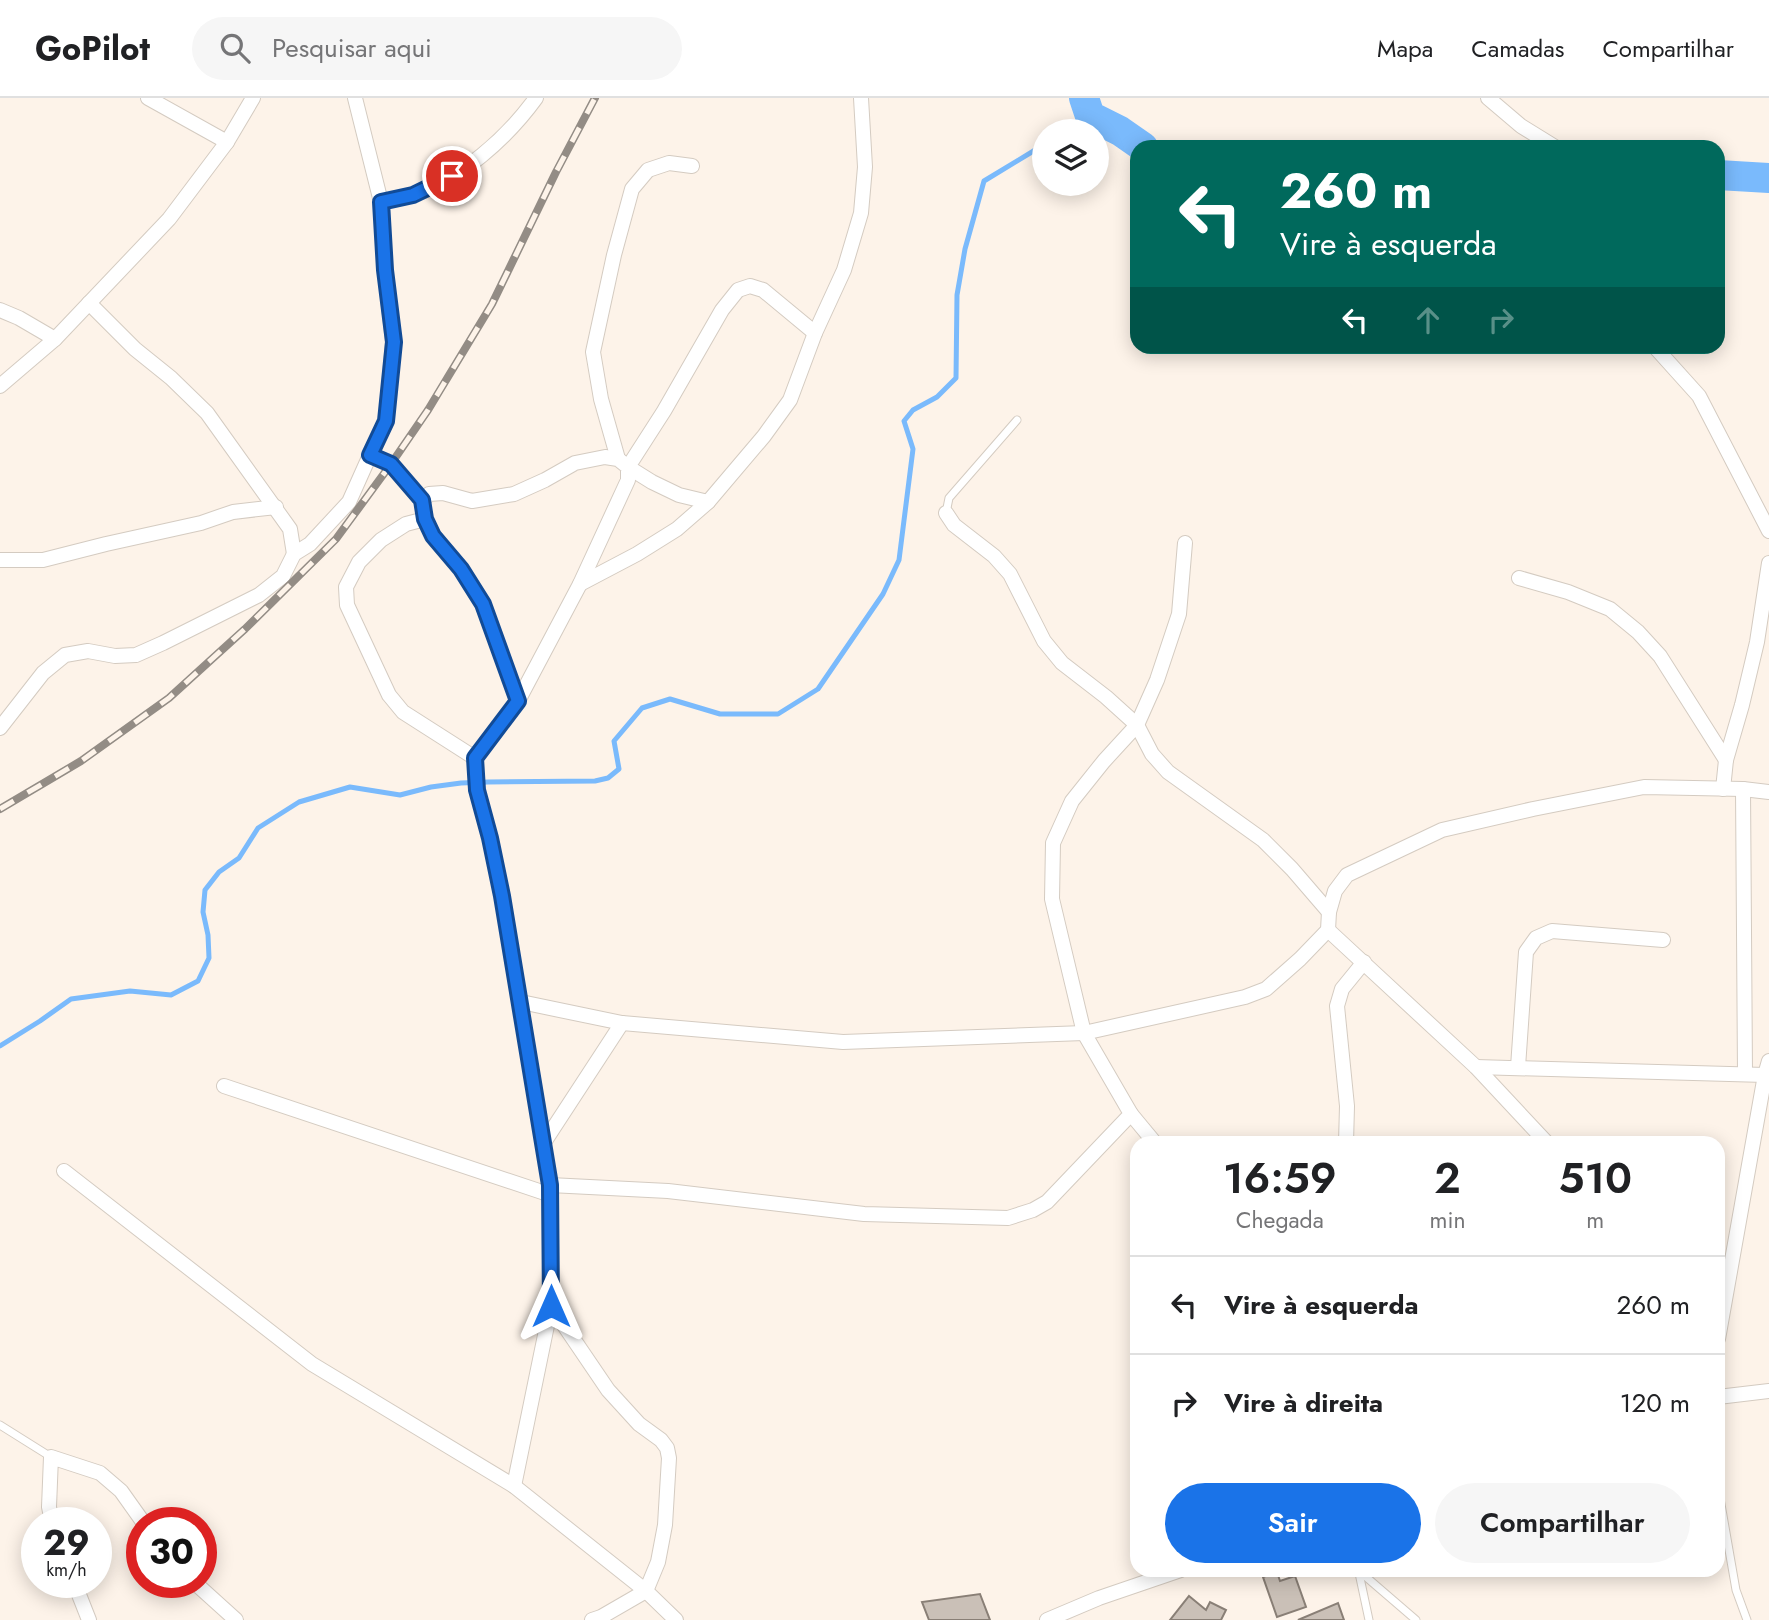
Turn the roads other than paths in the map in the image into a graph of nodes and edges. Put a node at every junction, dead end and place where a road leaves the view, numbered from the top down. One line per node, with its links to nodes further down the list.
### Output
1 (148, 98): 8 (street)
2 (253, 98): 8 (street)
3 (355, 98): 10 (street)
4 (536, 98): 10 (street)
5 (860, 98): 13 (street)
6 (1488, 98): 7 (street)
7 (1543, 140)
8 (227, 142): 11 (street)
9 (692, 166): 19 (street)
10 (381, 202): 18 (street)
11 (89, 303): 14 (street); 22 (street)
12 (0, 310): 14 (street)
13 (815, 333): 19 (street); 21 (street)
14 (55, 339): 16 (street)
15 (1661, 354): 25 (street)
16 (0, 386)
17 (1017, 420): 23 (lane)
18 (370, 455): 20 (street); 27 (street)
19 (623, 463): 20 (street); 21 (street); 31 (street)
20 (422, 500): 24 (street)
21 (708, 502): 31 (street)
22 (276, 508): 27 (street); 28 (street)
23 (946, 513): 33 (street)
24 (425, 519): 32 (street); 36 (street)
25 (1769, 531)
26 (1185, 543): 33 (street)
27 (294, 554): 34 (street)
28 (0, 560)
29 (1769, 563): 35 (street)
30 (1519, 578): 35 (street)
31 (580, 584): 32 (street)
32 (518, 701): 36 (street)
33 (1137, 725): 40 (street); 46 (street)
34 (0, 728)
35 (1726, 760): 37 (street)
36 (476, 763): 44 (street)
37 (1723, 789): 38 (street); 40 (street)
38 (1743, 789): 39 (street); 50 (street)
39 (1769, 792)
40 (1329, 912): 41 (street)
41 (1328, 930): 43 (street); 46 (street)
42 (1663, 940): 48 (street)
43 (1364, 962): 47 (street); 54 (street)
44 (521, 1002): 45 (street); 56 (street)
45 (622, 1023): 46 (street); 56 (street)
46 (1084, 1033): 52 (street)
47 (1476, 1067): 48 (street); 55 (street)
48 (1518, 1067): 50 (street)
49 (1767, 1068): 50 (street); 59 (street)
50 (1745, 1074)
51 (223, 1086): 58 (street)
52 (1131, 1114): 53 (street); 58 (street)
53 (1150, 1136)
54 (1346, 1136)
55 (1540, 1136)
56 (543, 1144): 58 (street)
57 (64, 1171): 65 (street)
58 (550, 1190): 60 (street)
59 (1725, 1291)
60 (551, 1306): 65 (street); 72 (street)
61 (1769, 1391): 62 (street)
62 (1725, 1396)
63 (0, 1426): 64 (lane)
64 (51, 1457): 66 (street); 67 (street)
65 (513, 1486): 72 (street)
66 (49, 1507)
67 (132, 1507)
68 (1725, 1527): 82 (lane)
69 (1160, 1577): 79 (street)
70 (1360, 1577): 80 (lane)
71 (1366, 1577): 81 (lane)
72 (646, 1591): 77 (street); 78 (street)
73 (80, 1598): 75 (street)
74 (212, 1598): 76 (street)
75 (89, 1620)
76 (236, 1620)
77 (592, 1620)
78 (676, 1620)
79 (1047, 1620)
80 (1369, 1620)
81 (1416, 1620)
82 (1747, 1620)

